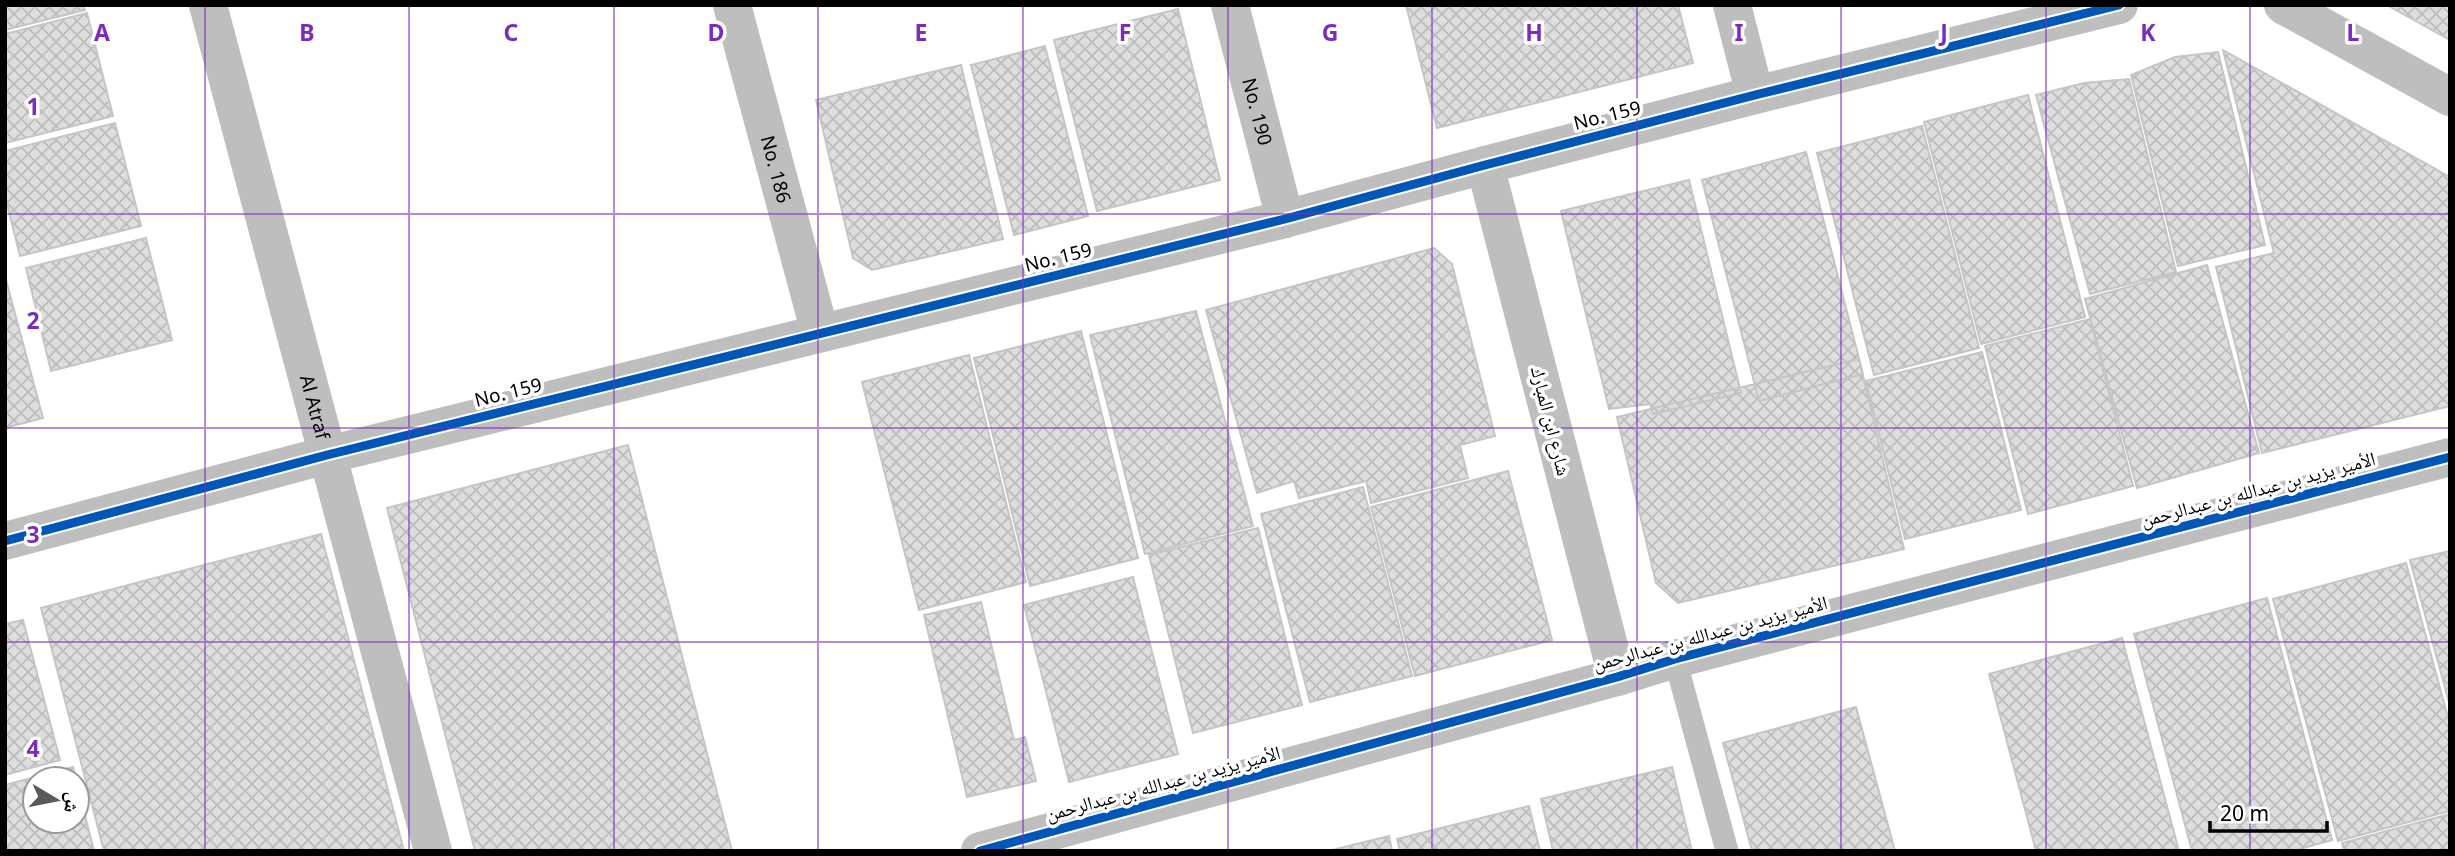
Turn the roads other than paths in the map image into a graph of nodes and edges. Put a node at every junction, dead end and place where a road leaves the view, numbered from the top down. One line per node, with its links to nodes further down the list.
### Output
1 (208, 5): 12 (street, Al Atraf)
2 (732, 5): 11 (street, No. 186)
3 (1230, 5): 10 (street, No. 190)
4 (1732, 5): 7 (street)
5 (2119, 5): 7 (street, No. 159)
6 (2283, 5): 8 (street)
7 (1755, 95): 9 (street, No. 159)
8 (2450, 97)
9 (1485, 165): 10 (street, No. 159); 16 (street, شارع ابن المبارك)
10 (1285, 219): 11 (street, No. 159)
11 (820, 333): 12 (street, No. 159)
12 (327, 455): 14 (street, No. 159); 17 (street, Al Atraf)
13 (2450, 457): 15 (street, الأمير يزيد بن عبدالله بن عبدالرحمن)
14 (5, 541)
15 (1675, 659): 16 (street, الأمير يزيد بن عبدالله بن عبدالرحمن); 19 (lane)
16 (1617, 677): 18 (street, الأمير يزيد بن عبدالله بن عبدالرحمن)
17 (433, 851)
18 (981, 851)
19 (1727, 851)

